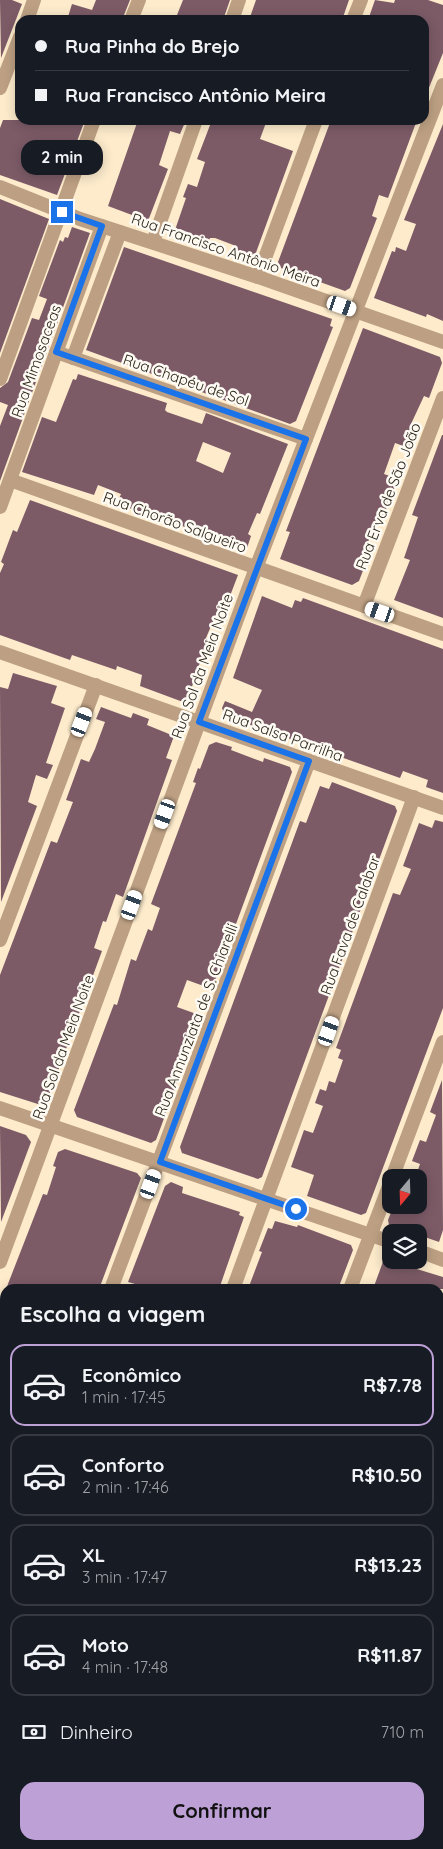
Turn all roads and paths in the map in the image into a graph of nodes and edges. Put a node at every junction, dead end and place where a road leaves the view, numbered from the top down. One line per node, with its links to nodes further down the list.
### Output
1 (34, 0): 5 (street)
2 (139, 0): 6 (street)
3 (239, 0): 7 (street)
4 (361, 0): 8 (street)
5 (28, 15)
6 (133, 15)
7 (234, 15)
8 (355, 15)
9 (15, 50): 11 (street)
10 (443, 85): 12 (street, Rua Sol da Meia Noite)
11 (0, 88)
12 (429, 121)
13 (92, 125): 18 (street)
14 (194, 125): 21 (street)
15 (314, 125): 22 (street)
16 (428, 125): 23 (street, Rua Sol da Meia Noite)
17 (0, 187): 18 (street, Rua Francisco Antônio Meira)
18 (62, 212): 19 (street, Rua Francisco Antônio Meira); 27 (street)
19 (102, 226): 20 (street, Rua Francisco Antônio Meira); 25 (street, Rua Mimosaceas)
20 (120, 232): 21 (street, Rua Francisco Antônio Meira); 26 (street)
21 (154, 242): 22 (street, Rua Francisco Antônio Meira)
22 (258, 277): 23 (street, Rua Francisco Antônio Meira)
23 (356, 311): 24 (street, Rua Francisco Antônio Meira); 29 (street, Rua Sol da Meia Noite)
24 (443, 342)
25 (56, 352): 26 (street, Rua Chapéu de Sol); 30 (street, Rua Mimosaceas)
26 (73, 358): 29 (street, Rua Chapéu de Sol)
27 (0, 379)
28 (443, 398): 33 (street, Rua Erva de São João)
29 (306, 439): 32 (street, Rua Sol da Meia Noite)
30 (10, 480): 31 (street, Rua Mimosaceas); 32 (street, Rua Chorão Salgueiro)
31 (0, 507)
32 (256, 568): 33 (street, Rua Chorão Salgueiro); 37 (street, Rua Sol da Meia Noite)
33 (364, 606): 34 (street, Rua Chorão Salgueiro)
34 (443, 634)
35 (0, 652): 36 (street, Rua Salsa Parrilha)
36 (96, 685): 37 (street, Rua Salsa Parrilha); 41 (street)
37 (199, 722): 38 (street, Rua Salsa Parrilha); 44 (street, Rua Sol da Meia Noite)
38 (309, 761): 39 (street, Rua Salsa Parrilha); 45 (street, Rua Annunziata de S. Chiarelli)
39 (414, 798): 40 (street, Rua Salsa Parrilha); 47 (street, Rua Fava de Calabar)
40 (443, 808)
41 (0, 940)
42 (443, 1042): 46 (street)
43 (0, 1108): 44 (street)
44 (51, 1125): 45 (street); 53 (street, Rua Sol da Meia Noite)
45 (160, 1162): 47 (street); 54 (street, Rua Annunziata de S. Chiarelli)
46 (396, 1169)
47 (267, 1200): 49 (street); 55 (street, Rua Fava de Calabar)
48 (382, 1205): 49 (street)
49 (371, 1234): 50 (street); 56 (street)
50 (382, 1238)
51 (427, 1255): 52 (street)
52 (443, 1260)
53 (0, 1262)
54 (113, 1284)
55 (235, 1284)
56 (352, 1284)

